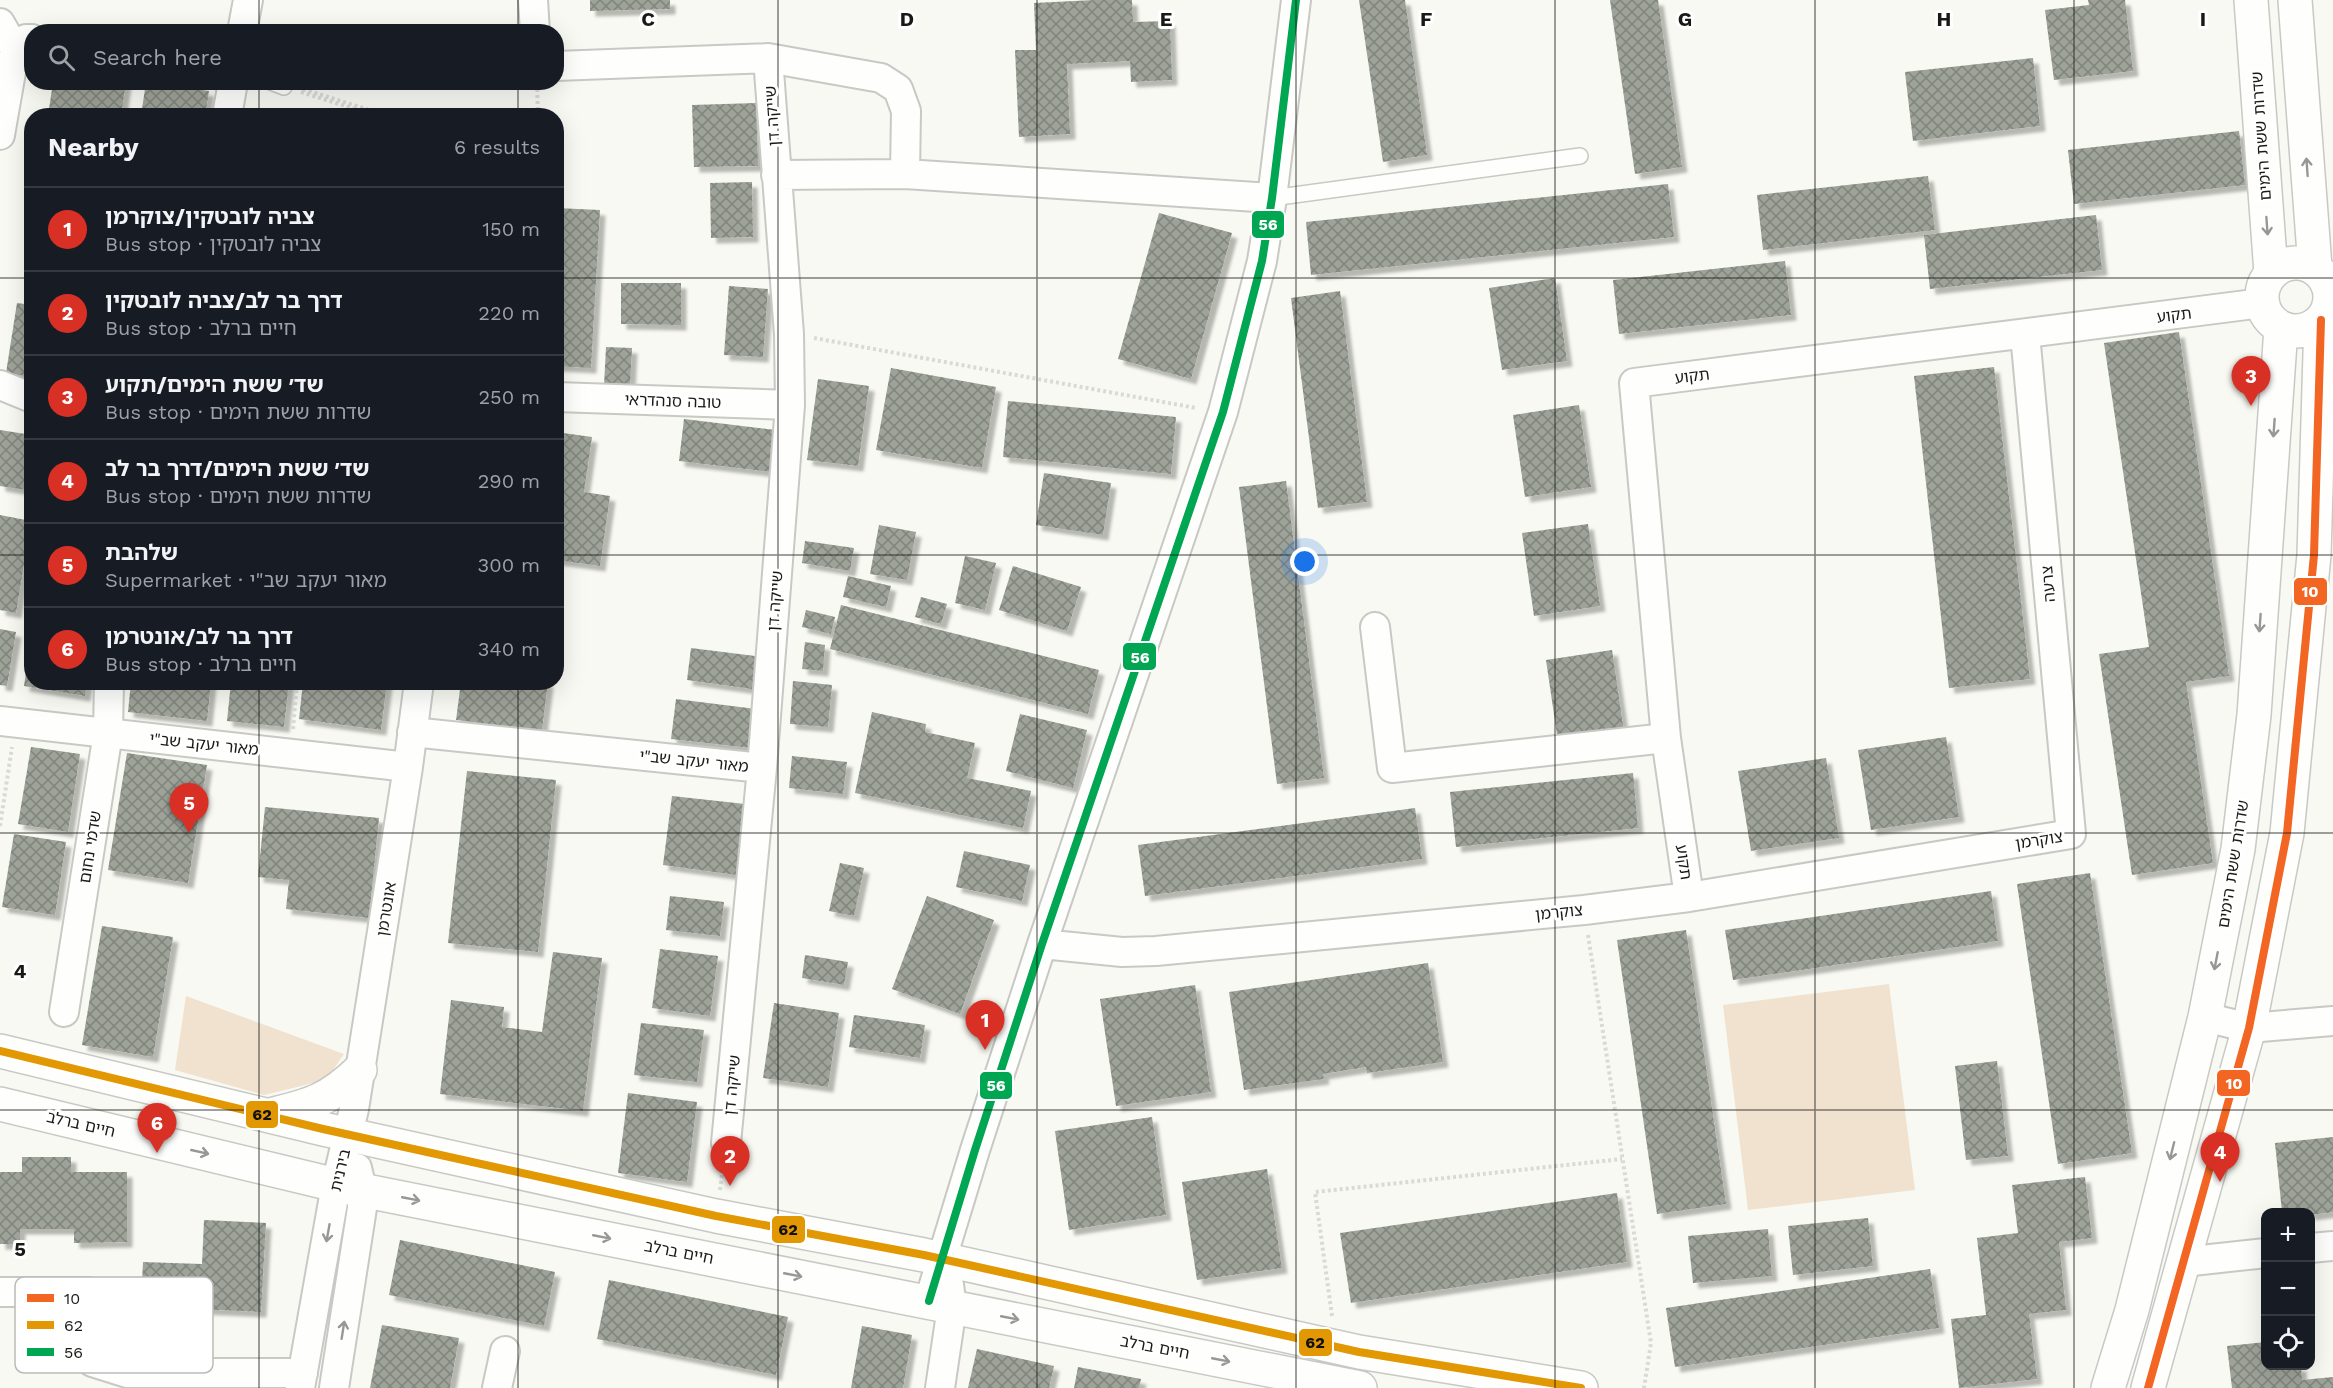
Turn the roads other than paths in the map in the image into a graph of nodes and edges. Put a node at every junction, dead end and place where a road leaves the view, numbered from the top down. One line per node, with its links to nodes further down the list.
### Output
1 (248, 0): 7 (street)
2 (533, 0): 8 (street)
3 (1296, 0): 18 (street)
4 (2251, 0): 20 (main road, שדרות ששת הימים, one-way to 20)
5 (2295, 0): 19 (main road, one-way to 5)
6 (0, 23): 9 (street)
7 (244, 24)
8 (534, 24)
9 (16, 45): 14 (street)
10 (768, 58): 11 (street); 16 (street); 17 (street, שייקה דן)
11 (564, 66)
12 (232, 90): 13 (street)
13 (228, 108)
14 (0, 135)
15 (1580, 156): 18 (lane)
16 (905, 174): 17 (street); 18 (street)
17 (776, 175): 26 (street, שייקה דן)
18 (1272, 198): 38 (street)
19 (2326, 280): 20 (main road); 21 (main road)
20 (2271, 301): 21 (main road); 22 (street, תקוע); 40 (main road, שדרות ששת הימים, one-way to 40)
21 (2321, 320): 42 (main road)
22 (2025, 334): 33 (street, תקוע); 36 (street, צרעה)
23 (0, 385): 24 (street)
24 (24, 395)
25 (564, 398): 26 (street, טובה סנהדראי)
26 (790, 405): 35 (street, שייקה דן)
27 (1375, 627): 33 (street)
28 (109, 690): 32 (street, שדמי נחום)
29 (418, 690): 31 (street, אונטרמן)
30 (8, 722): 32 (street, מאור יעקב שב"י)
31 (412, 732): 34 (street, אונטרמן); 35 (street, מאור יעקב שב"י)
32 (108, 733): 34 (street, מאור יעקב שב"י); 39 (street, שדמי נחום)
33 (1666, 738): 37 (street, תקוע)
34 (408, 766): 44 (street, אונטרמן)
35 (762, 768): 48 (street, שייקה דן)
36 (2072, 834): 37 (street, צוקרמן)
37 (1689, 897): 38 (street, צוקרמן)
38 (1042, 944): 53 (street)
39 (64, 1012)
40 (2205, 1017): 42 (street); 66 (main road, שדרות ששת הימים, one-way to 66)
41 (2333, 1021): 42 (street)
42 (2250, 1028): 54 (main road)
43 (0, 1050): 46 (main road)
44 (360, 1070): 46 (main road); 47 (street, אונטרמן)
45 (0, 1104): 49 (main road, חיים ברלב, one-way to 49)
46 (269, 1116): 47 (main road)
47 (349, 1134): 49 (street, בירנית); 53 (main road)
48 (726, 1143)
49 (349, 1187): 55 (main road, חיים ברלב, one-way to 55); 59 (street, בירנית, one-way to 59); 60 (street, בירנית, one-way to 49)
50 (2333, 1246): 51 (street)
51 (2315, 1248)
52 (2261, 1253): 54 (street)
53 (942, 1259): 55 (street); 56 (main road)
54 (2183, 1262): 67 (main road)
55 (941, 1304): 62 (street); 63 (main road, חיים ברלב, one-way to 63)
56 (1347, 1349): 64 (street); 65 (main road)
57 (505, 1351): 61 (street)
58 (127, 1373): 59 (street)
59 (302, 1381)
60 (334, 1388)
61 (497, 1388)
62 (940, 1388)
63 (1360, 1388)
64 (1371, 1388)
65 (1581, 1388)
66 (2108, 1388)
67 (2148, 1388)

